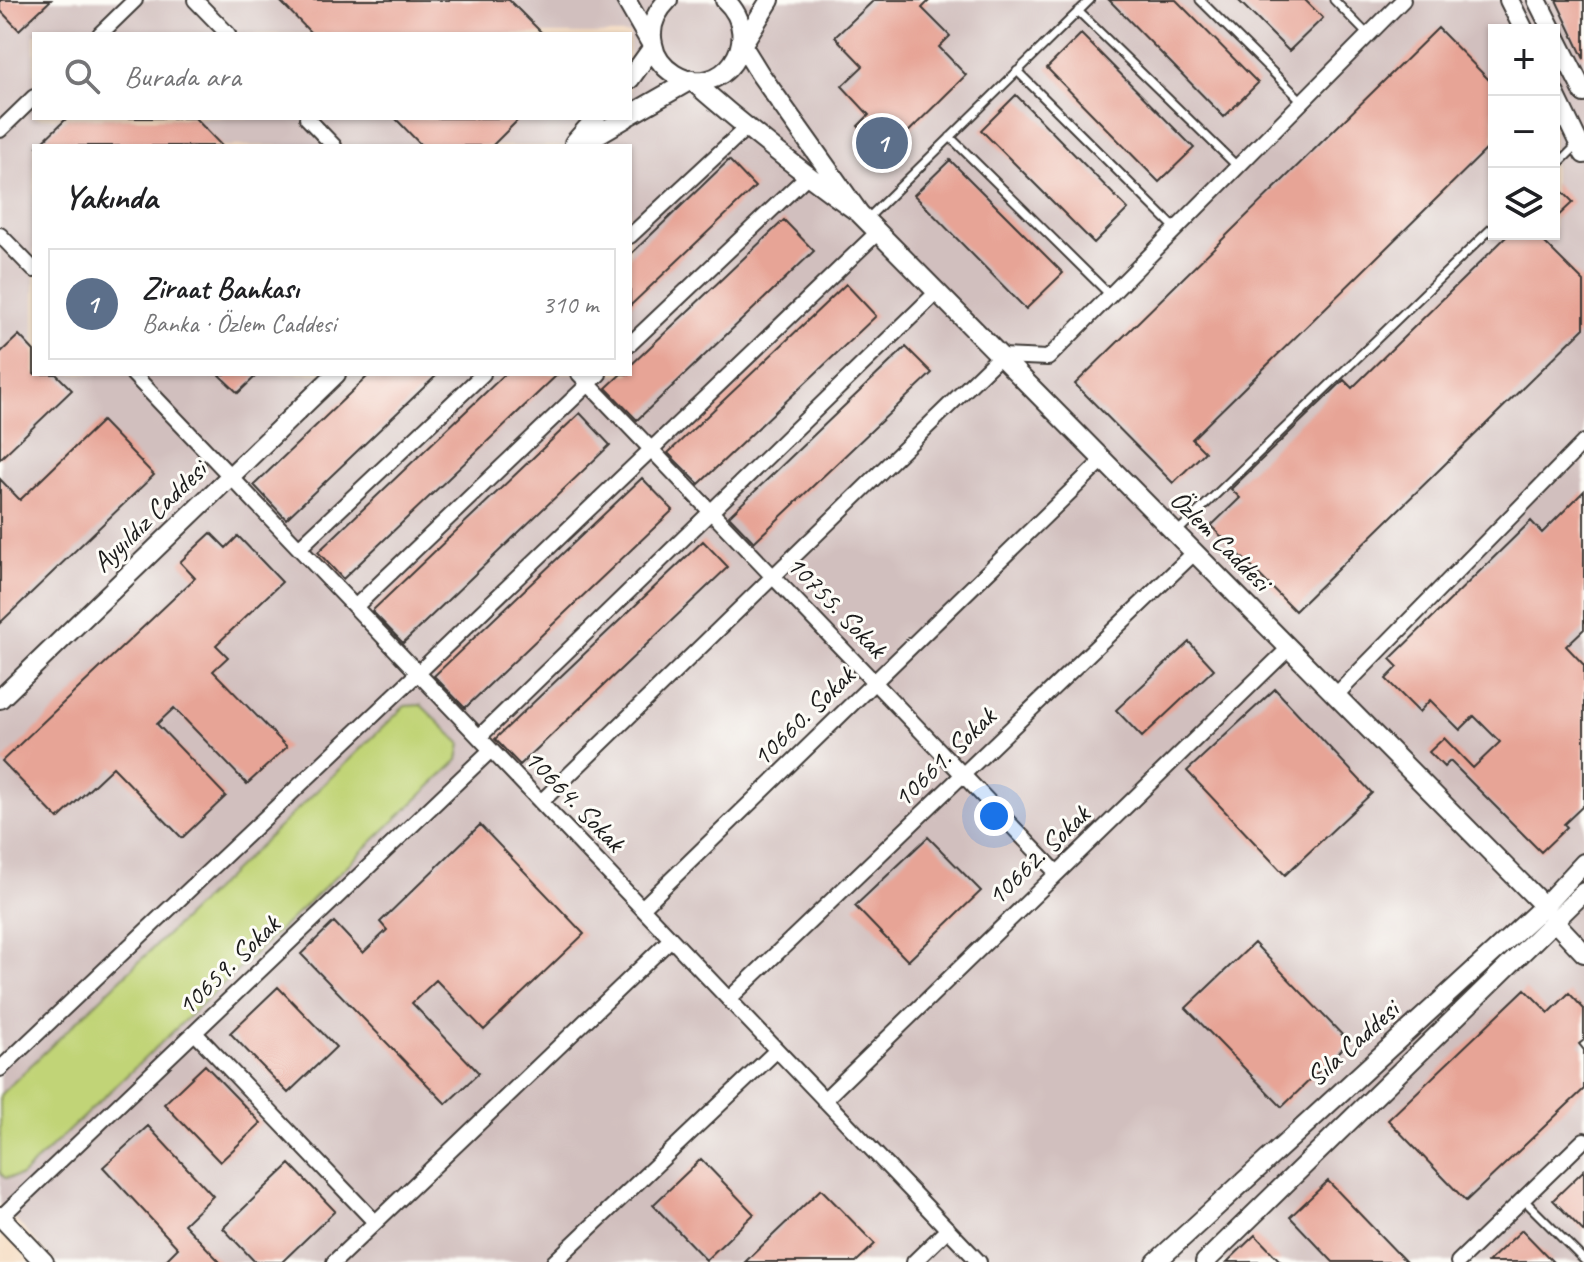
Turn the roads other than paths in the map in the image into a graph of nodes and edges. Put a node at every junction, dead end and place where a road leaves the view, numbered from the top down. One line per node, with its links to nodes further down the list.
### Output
1 (135, 0): 16 (street)
2 (195, 0): 17 (street)
3 (626, 0): 21 (street)
4 (668, 0): 21 (street)
5 (725, 0): 19 (street, Özlem Caddesi)
6 (770, 0): 19 (street)
7 (1090, 0): 13 (lane)
8 (1200, 0): 28 (lane)
9 (1334, 0): 18 (lane)
10 (1403, 0): 18 (street)
11 (1509, 0): 14 (street)
12 (1537, 0): 15 (street)
13 (1078, 11): 22 (lane); 41 (lane)
14 (1521, 24)
15 (1549, 24)
16 (102, 32)
17 (226, 32)
18 (1368, 35): 28 (street)
19 (742, 45): 24 (street); 43 (street, Özlem Caddesi)
20 (1560, 46): 25 (street)
21 (653, 47): 23 (street); 24 (street, Özlem Caddesi)
22 (1017, 71): 35 (lane); 44 (lane)
23 (632, 76)
24 (691, 80): 29 (street); 33 (street, Özlem Caddesi)
25 (1584, 93)
26 (1556, 96): 39 (street)
27 (32, 99): 34 (street)
28 (1302, 101): 41 (street)
29 (632, 115)
30 (309, 120): 36 (street)
31 (594, 120): 37 (street)
32 (623, 120): 38 (street)
33 (746, 128): 42 (street, Özlem Caddesi); 46 (street)
34 (0, 130)
35 (950, 137): 43 (lane); 50 (lane)
36 (332, 144)
37 (573, 144)
38 (581, 144)
39 (1582, 149): 40 (lane)
40 (1560, 164)
41 (1238, 167): 44 (street)
42 (807, 176): 43 (street, Özlem Caddesi); 51 (street)
43 (868, 221): 49 (street, Özlem Caddesi); 58 (street)
44 (1176, 229): 50 (street)
45 (1488, 232): 62 (lane)
46 (632, 234)
47 (0, 235): 48 (street)
48 (32, 268)
49 (937, 292): 52 (street, Özlem Caddesi); 61 (street)
50 (1110, 295): 52 (street)
51 (632, 342)
52 (1000, 356): 59 (street, Özlem Caddesi); 65 (street)
53 (135, 376): 60 (street, 10664. Sokak)
54 (334, 376): 60 (street, Ayyıldız Caddesi)
55 (481, 376): 63 (street)
56 (589, 377): 58 (street, 10755. Sokak); 66 (street)
57 (1584, 442): 70 (street)
58 (651, 449): 61 (street, 10755. Sokak); 68 (street)
59 (1103, 460): 62 (street, Özlem Caddesi); 69 (street, 10660. Sokak)
60 (230, 476): 63 (street, 10664. Sokak); 71 (street, Ayyıldız Caddesi)
61 (711, 512): 65 (street, 10755. Sokak); 72 (street)
62 (1176, 533): 64 (street, Özlem Caddesi)
63 (299, 548): 66 (street, 10664. Sokak)
64 (1195, 552): 67 (street, Özlem Caddesi); 74 (street, 10661. Sokak)
65 (773, 577): 69 (street, 10755. Sokak); 75 (street)
66 (355, 607): 68 (street, 10664. Sokak)
67 (1289, 648): 70 (street, Özlem Caddesi); 77 (street, 10662. Sokak)
68 (418, 673): 72 (street, 10664. Sokak); 86 (street)
69 (874, 682): 74 (street, 10755. Sokak); 79 (street, 10660. Sokak)
70 (1336, 695): 80 (street, Özlem Caddesi)
71 (0, 699)
72 (479, 737): 73 (street, 10664. Sokak)
73 (491, 750): 75 (street, 10664. Sokak); 84 (street, 10659. Sokak)
74 (963, 775): 77 (street, 10755. Sokak); 83 (street, 10661. Sokak)
75 (541, 802): 79 (street, 10664. Sokak)
76 (1584, 863): 80 (street, Sıla Caddesi)
77 (1057, 873): 87 (street, 10662. Sokak)
78 (1584, 892): 80 (street)
79 (642, 908): 81 (street, 10664. Sokak)
80 (1549, 914): 82 (street, Özlem Caddesi); 99 (street, Sıla Caddesi); 100 (street)
81 (671, 939): 83 (street, 10664. Sokak); 91 (street)
82 (1584, 953)
83 (729, 999): 85 (street, 10664. Sokak)
84 (195, 1033): 90 (street, 10659. Sokak); 91 (street)
85 (777, 1050): 87 (street, 10664. Sokak); 96 (street)
86 (0, 1069)
87 (824, 1100): 92 (street, 10664. Sokak)
88 (1584, 1140): 89 (street)
89 (1523, 1199): 93 (lane); 101 (street)
90 (0, 1217): 94 (street)
91 (375, 1222): 95 (street)
92 (948, 1229): 97 (street); 98 (street, 10664. Sokak)
93 (1584, 1260)
94 (44, 1262)
95 (334, 1262)
96 (554, 1262)
97 (914, 1262)
98 (979, 1262)
99 (1156, 1262)
100 (1205, 1262)
101 (1458, 1262)

